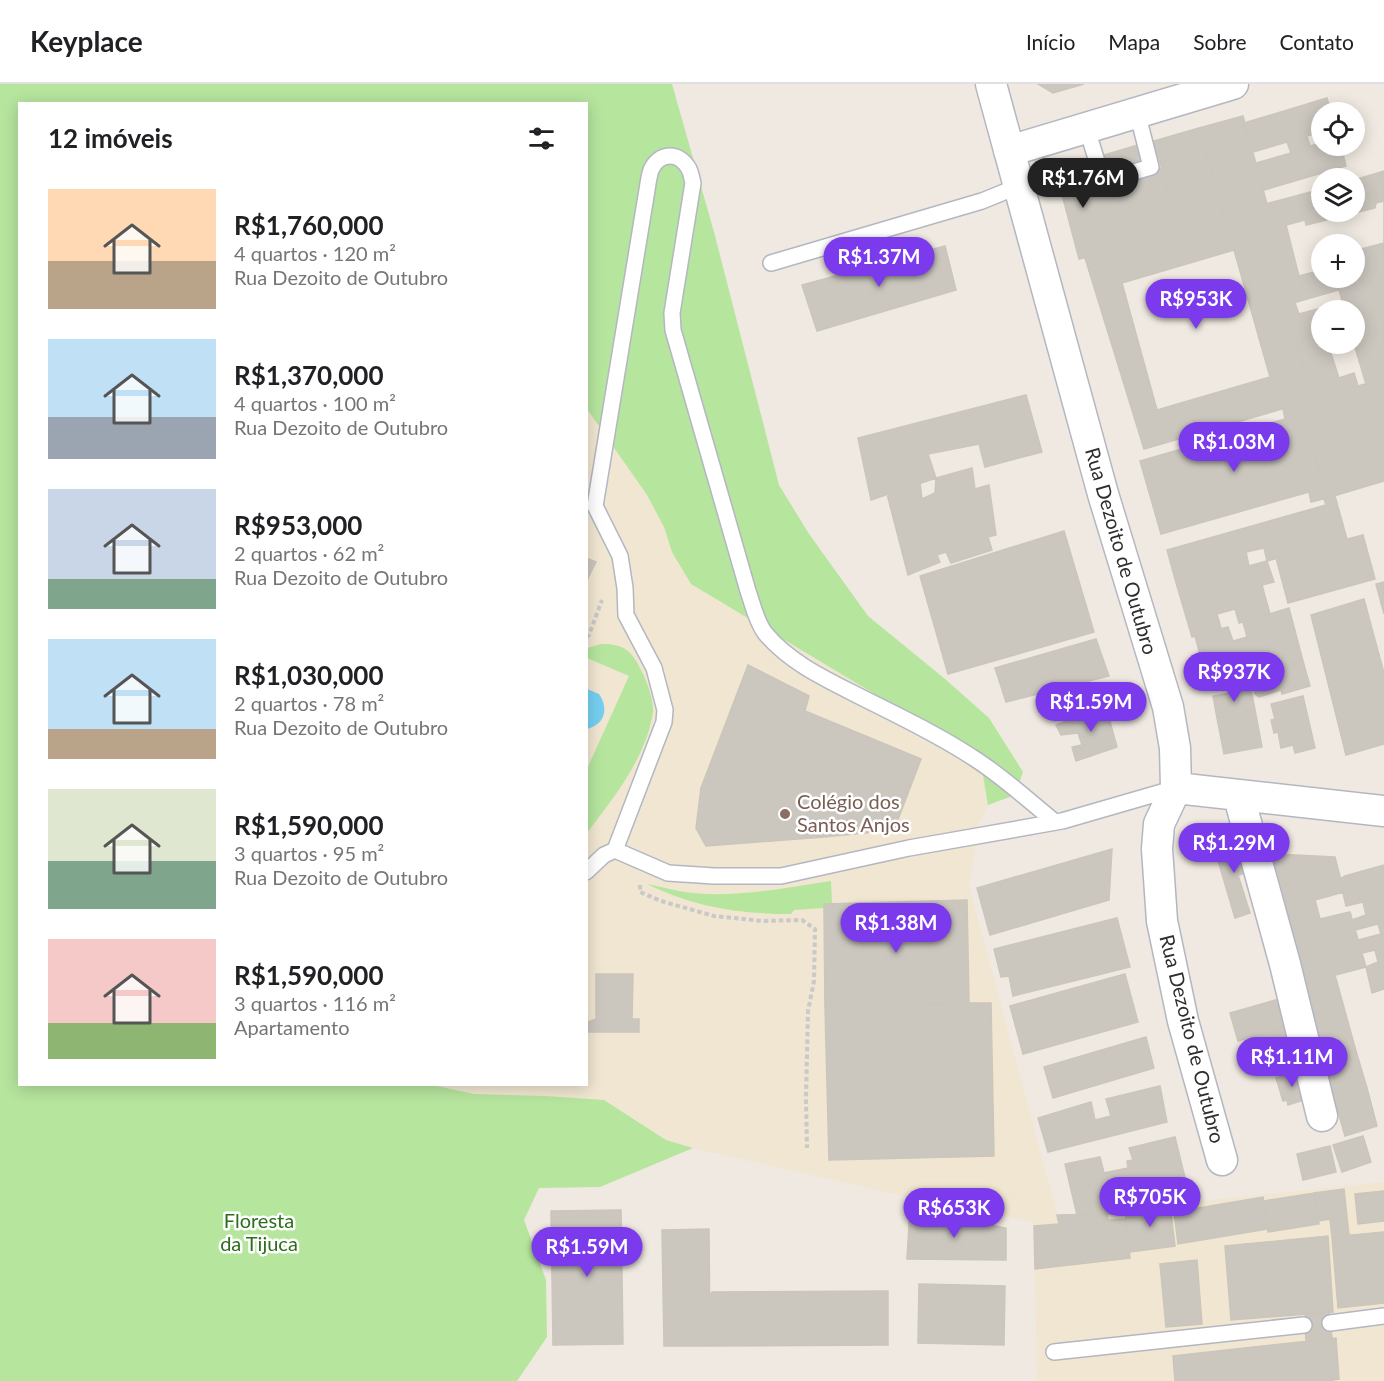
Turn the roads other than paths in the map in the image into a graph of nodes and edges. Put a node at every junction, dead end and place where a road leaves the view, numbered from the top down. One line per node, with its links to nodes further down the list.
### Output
1 (991, 84): 5 (street, Rua Dezoito de Outubro)
2 (1233, 84): 3 (street)
3 (1137, 112): 4 (street); 4 (lane)
4 (1086, 126): 5 (street)
5 (1010, 151): 6 (street, Rua Dezoito de Outubro)
6 (1019, 186): 7 (lane); 9 (street, Rua Dezoito de Outubro)
7 (771, 263)
8 (591, 504): 12 (lane); 13 (lane)
9 (1176, 788): 10 (street); 12 (lane); 16 (street, Rua Dezoito de Outubro)
10 (1239, 797): 11 (street); 15 (street)
11 (1384, 811)
12 (1055, 822): 13 (lane)
13 (615, 850): 14 (lane)
14 (588, 870)
15 (1322, 1116)
16 (1222, 1160)
17 (1384, 1316): 18 (lane)
18 (1330, 1323)
19 (1305, 1325): 20 (lane)
20 (1054, 1352)

